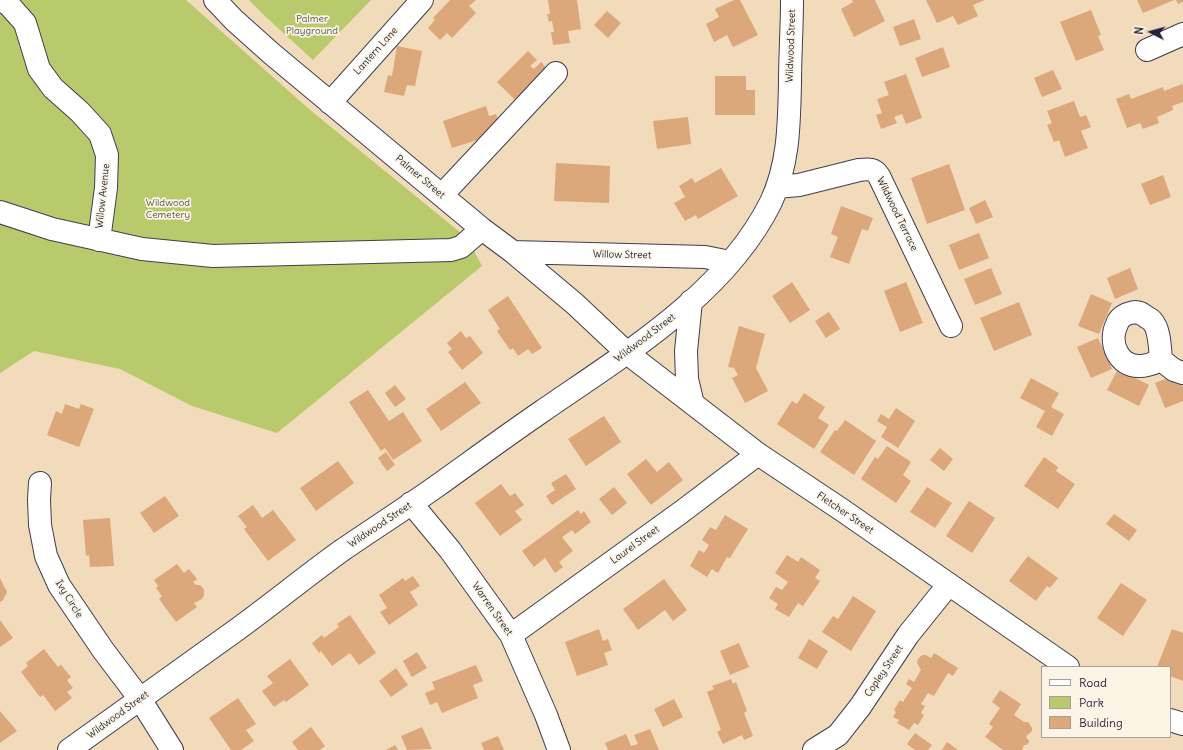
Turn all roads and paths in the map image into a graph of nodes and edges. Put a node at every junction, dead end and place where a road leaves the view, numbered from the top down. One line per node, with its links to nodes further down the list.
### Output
1 (1, 0): 13 (street, Willow Avenue)
2 (215, 0): 8 (street, Palmer Street)
3 (422, 0): 8 (street, Lantern Lane)
4 (792, 0): 9 (street, Wildwood Street)
5 (1183, 34): 6 (street)
6 (1147, 50)
7 (556, 74): 10 (street)
8 (330, 103): 10 (street, Palmer Street)
9 (777, 187): 15 (street, Wildwood Street); 17 (street, Wildwood Terrace)
10 (442, 195): 12 (street, Palmer Street)
11 (0, 212): 13 (street)
12 (482, 229): 13 (street); 14 (street, Palmer Street)
13 (99, 240)
14 (513, 252): 15 (street, Willow Street); 18 (street, Palmer Street)
15 (730, 262): 16 (street, Wildwood Street)
16 (692, 301): 18 (street, Wildwood Street); 21 (street, Wildwood Street)
17 (951, 326)
18 (627, 353): 21 (street, Fletcher Street); 24 (street, Wildwood Street)
19 (1161, 360): 20 (street)
20 (1183, 373)
21 (693, 404): 22 (street, Fletcher Street)
22 (758, 454): 25 (street, Fletcher Street); 26 (street, Laurel Street)
23 (40, 483): 28 (street, Ivy Circle)
24 (412, 503): 26 (street, Warren Street); 28 (street, Wildwood Street)
25 (949, 584): 27 (street, Fletcher Street); 34 (street, Copley Street)
26 (511, 635): 33 (street, Warren Street)
27 (1067, 666)
28 (140, 699): 31 (street, Wildwood Street); 32 (street, Ivy Circle)
29 (1171, 720): 30 (street)
30 (1183, 724)
31 (69, 750)
32 (172, 750)
33 (559, 750)
34 (814, 750)

